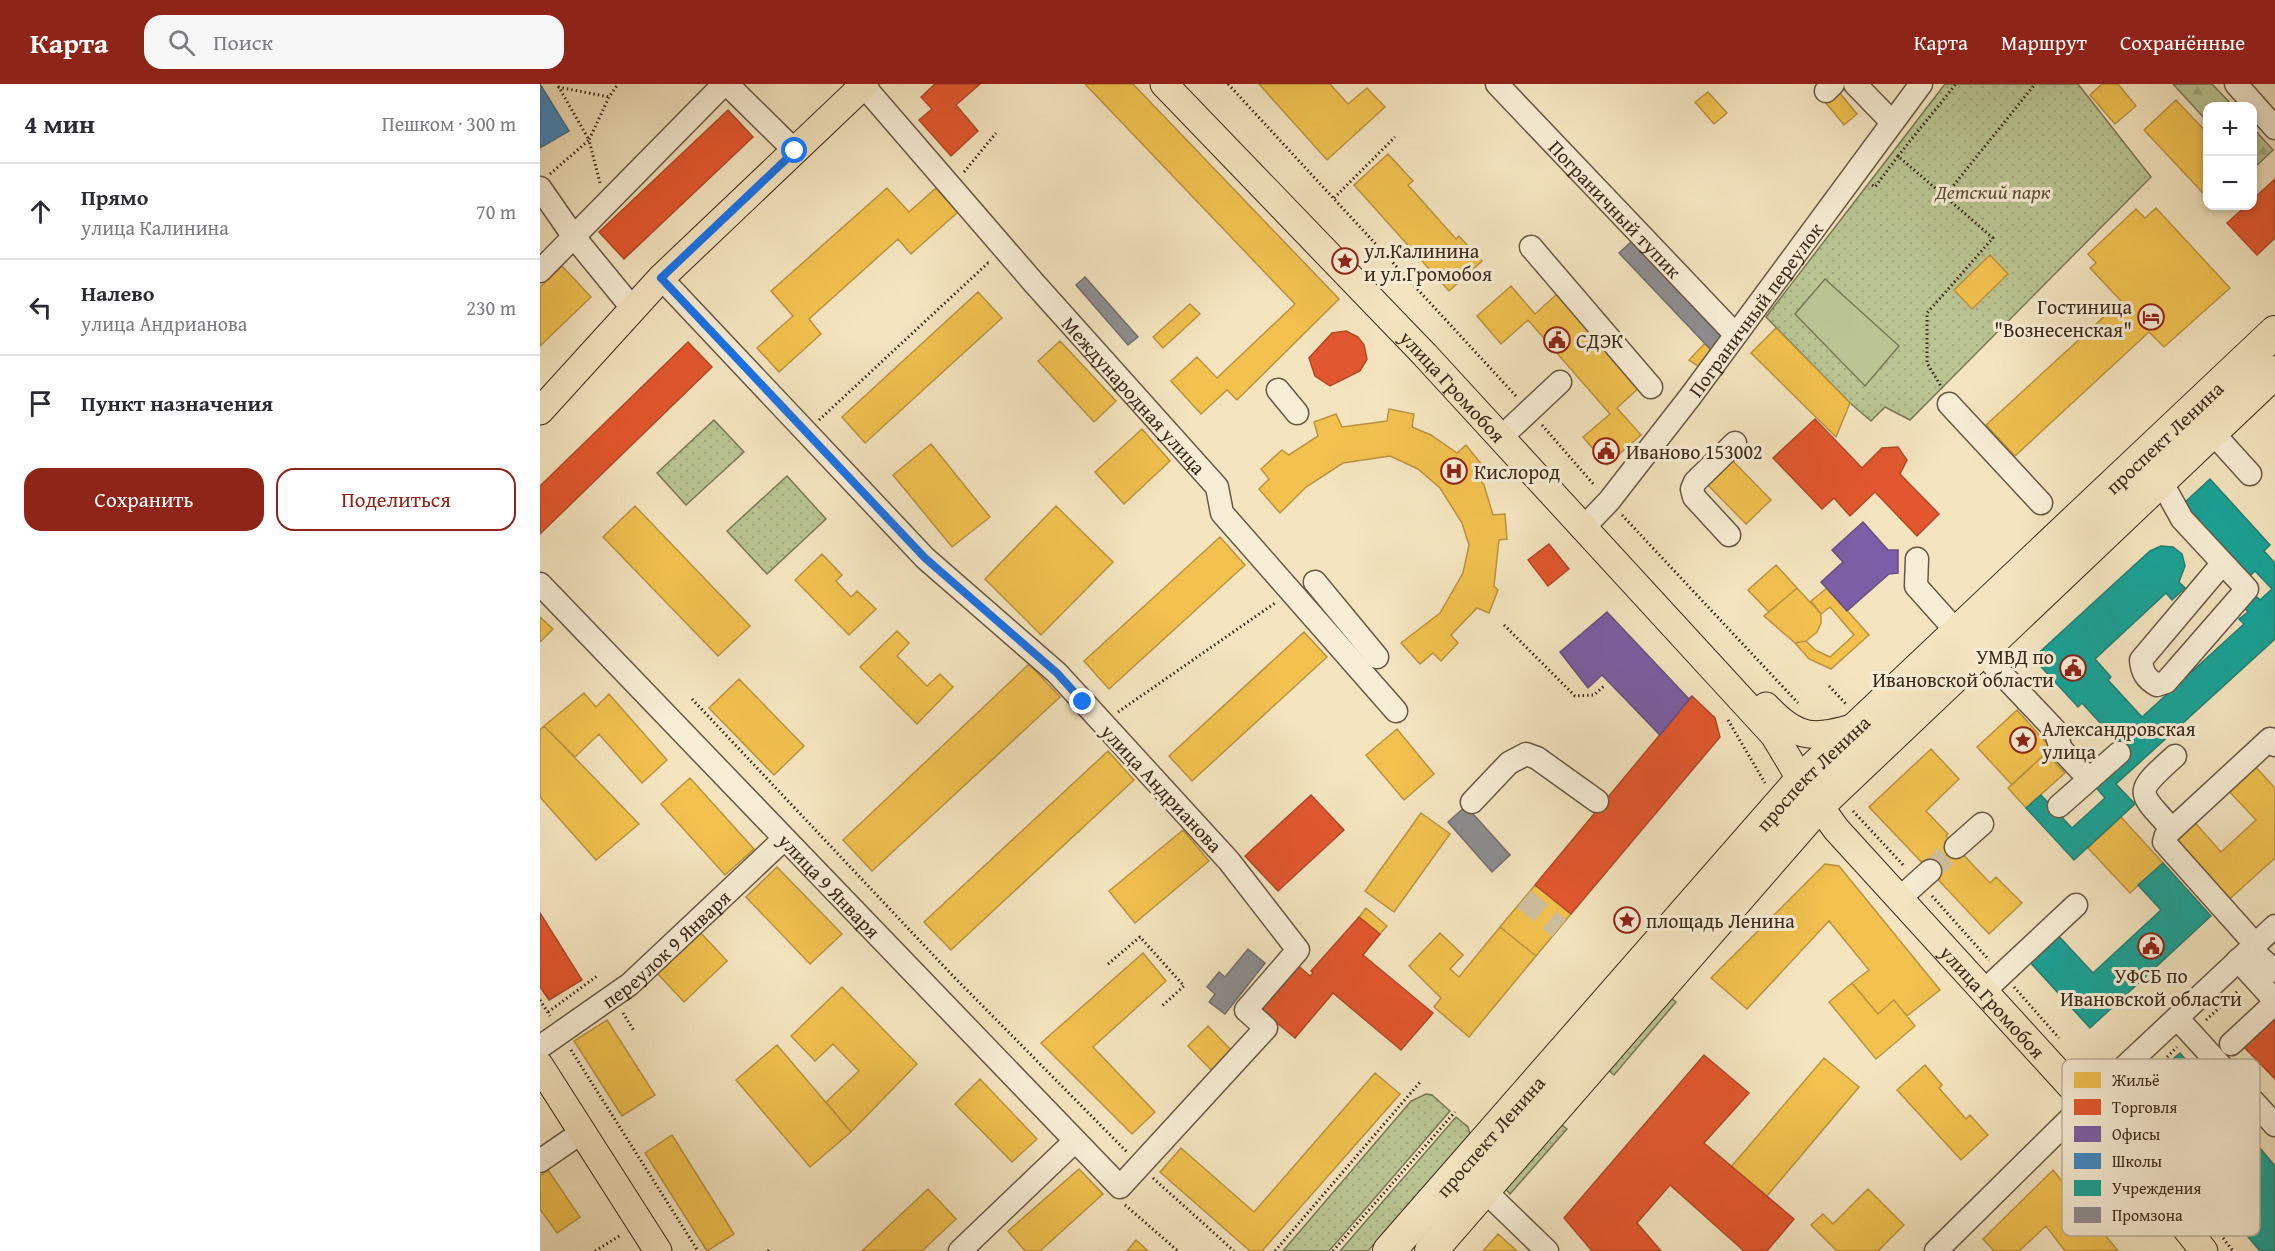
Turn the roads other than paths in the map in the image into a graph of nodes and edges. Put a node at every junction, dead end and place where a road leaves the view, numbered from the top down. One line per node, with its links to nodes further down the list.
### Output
1 (726, 84): 11 (street); 13 (street)
2 (1164, 84): 33 (main road, улица Громобоя)
3 (1186, 84): 27 (main road, улица Громобоя)
4 (1497, 84): 19 (street, Пограничный тупик)
5 (1855, 84): 9 (street)
6 (1921, 84): 9 (street, Пограничный переулок)
7 (2236, 84): 10 (street)
8 (864, 85): 11 (main road); 39 (street, Международная улица)
9 (1892, 122): 19 (street, Пограничный переулок)
10 (2275, 128)
11 (795, 151): 16 (main road)
12 (544, 182): 13 (street)
13 (574, 237): 15 (street); 17 (street)
14 (1531, 247): 22 (street)
15 (540, 271)
16 (661, 278): 17 (main road); 77 (street, улица Андрианова)
17 (633, 309): 25 (main road)
18 (2275, 332): 40 (highway, проспект Ленина)
19 (1734, 333): 33 (street, Пограничный переулок)
20 (2275, 372): 28 (highway, проспект Ленина)
21 (1560, 382): 27 (street)
22 (1651, 387)
23 (1278, 390): 26 (street)
24 (1948, 399): 32 (street)
25 (540, 411)
26 (1297, 413)
27 (1519, 420): 33 (main road, улица Громобоя)
28 (2212, 432): 30 (street); 31 (highway, проспект Ленина)
29 (1735, 443): 34 (street)
30 (2250, 474)
31 (2161, 482): 36 (street); 40 (highway, проспект Ленина)
32 (2041, 503)
33 (1595, 516): 42 (main road, улица Громобоя); 48 (main road, улица Громобоя)
34 (1729, 535)
35 (1917, 559): 40 (street)
36 (2222, 564): 36 (street)
37 (1315, 582): 39 (street)
38 (540, 584): 55 (street, улица 9 Января)
39 (1337, 625): 41 (street, Международная улица)
40 (1970, 642): 43 (highway, проспект Ленина); 47 (street); 51 (highway, проспект Ленина)
41 (1396, 711)
42 (1792, 717): 43 (main road, улица Громобоя); 48 (main road, улица Громобоя)
43 (1854, 717): 48 (highway, проспект Ленина)
44 (2275, 745): 54 (street)
45 (2119, 753): 47 (street)
46 (2175, 756): 54 (street)
47 (2089, 779): 52 (street)
48 (1801, 780): 51 (main road, улица Громобоя); 82 (highway, проспект Ленина)
49 (1596, 801): 50 (street)
50 (1472, 802)
51 (1819, 805): 58 (main road, улица Громобоя); 78 (highway, проспект Ленина)
52 (2059, 806)
53 (1982, 824): 56 (street)
54 (2172, 829): 61 (street)
55 (784, 839): 66 (street, переулок 9 Января); 75 (street, улица 9 Января)
56 (1956, 847)
57 (1930, 871): 58 (street)
58 (1900, 898): 63 (main road, улица Громобоя)
59 (2076, 905): 63 (street)
60 (2275, 926): 61 (street)
61 (2248, 951): 62 (street); 64 (street); 65 (street)
62 (2275, 971)
63 (1984, 991): 70 (main road, улица Громобоя)
64 (2177, 1017): 67 (street); 68 (street)
65 (2231, 1044)
66 (540, 1047)
67 (2133, 1059)
68 (2215, 1059)
69 (540, 1065): 74 (main road)
70 (2062, 1077)
71 (2260, 1108): 72 (street)
72 (2275, 1125)
73 (2062, 1127): 85 (street)
74 (582, 1132): 76 (street); 80 (main road)
75 (1074, 1141): 77 (street, улица 9 Января); 81 (street)
76 (540, 1161)
77 (1120, 1187)
78 (1484, 1190): 83 (highway, проспект Ленина); 84 (street)
79 (2192, 1236): 86 (main road, улица Громобоя)
80 (658, 1251)
81 (960, 1251)
82 (1389, 1251)
83 (1431, 1251)
84 (1547, 1251)
85 (1936, 1251)
86 (2204, 1251)

